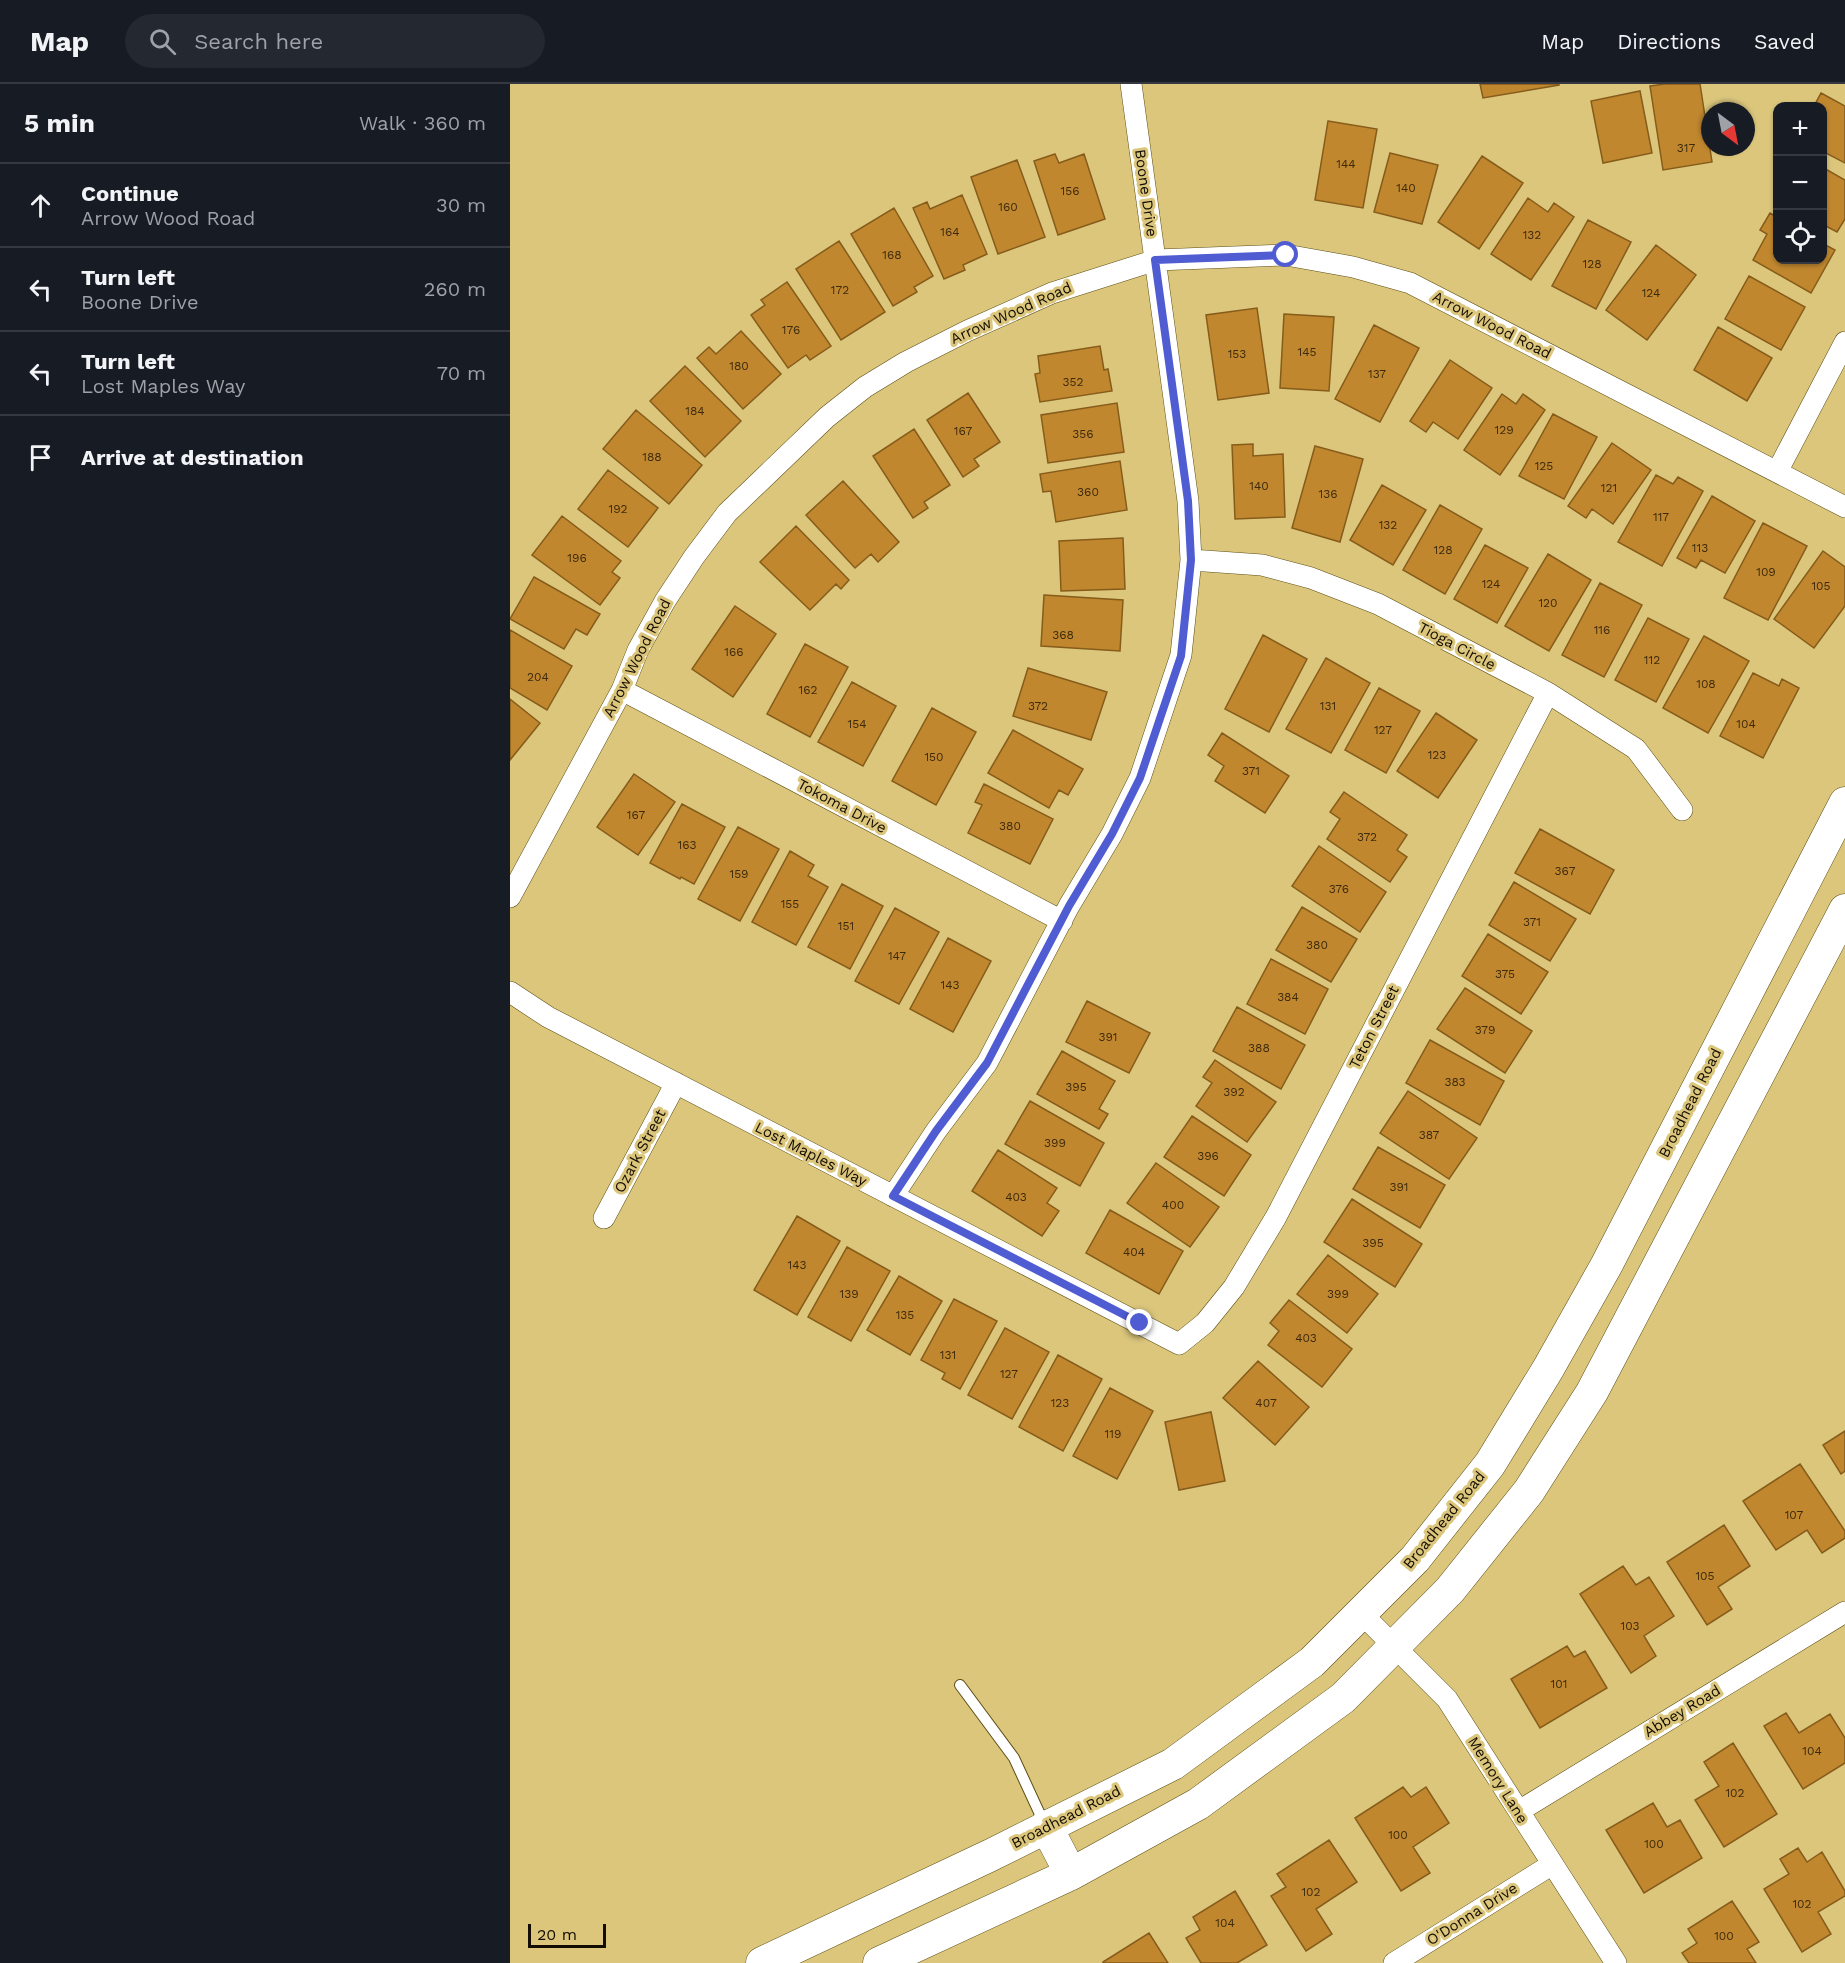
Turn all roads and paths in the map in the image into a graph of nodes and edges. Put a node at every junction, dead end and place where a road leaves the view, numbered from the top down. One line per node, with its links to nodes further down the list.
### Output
1 (1131, 84): 2 (street, Boone Drive)
2 (1155, 260): 4 (street, Arrow Wood Road); 6 (street, Boone Drive); 7 (street, Arrow Wood Road)
3 (1845, 342): 4 (street)
4 (1777, 472): 5 (street, Arrow Wood Road)
5 (1845, 507)
6 (1191, 560): 8 (street, Tioga Circle); 13 (street, Boone Drive)
7 (622, 690): 11 (street, Arrow Wood Road); 13 (street, Tokoma Drive)
8 (1548, 693): 10 (street, Tioga Circle); 18 (street, Teton Street)
9 (1845, 803): 20 (street, Broadhead Road)
10 (1682, 810)
11 (510, 897)
12 (1845, 910): 21 (street)
13 (1062, 921): 16 (street, Boone Drive)
14 (510, 992): 15 (street, Lost Maples Way)
15 (676, 1083): 16 (street, Lost Maples Way); 17 (street, Ozark Street)
16 (893, 1196): 18 (street, Lost Maples Way)
17 (604, 1218)
18 (1179, 1344)
19 (1845, 1611): 23 (street, Abbey Road)
20 (1361, 1613): 21 (street, Memory Lane); 24 (street, Broadhead Road)
21 (1395, 1647): 23 (street, Memory Lane); 26 (street)
22 (960, 1685): 24 (lane)
23 (1519, 1811): 25 (street, Memory Lane)
24 (1046, 1826): 26 (street); 27 (street, Broadhead Road)
25 (1551, 1865): 29 (street, O'Donna Drive); 30 (street, Memory Lane)
26 (1071, 1874): 28 (street)
27 (762, 1963)
28 (879, 1963)
29 (1394, 1963)
30 (1616, 1963)

